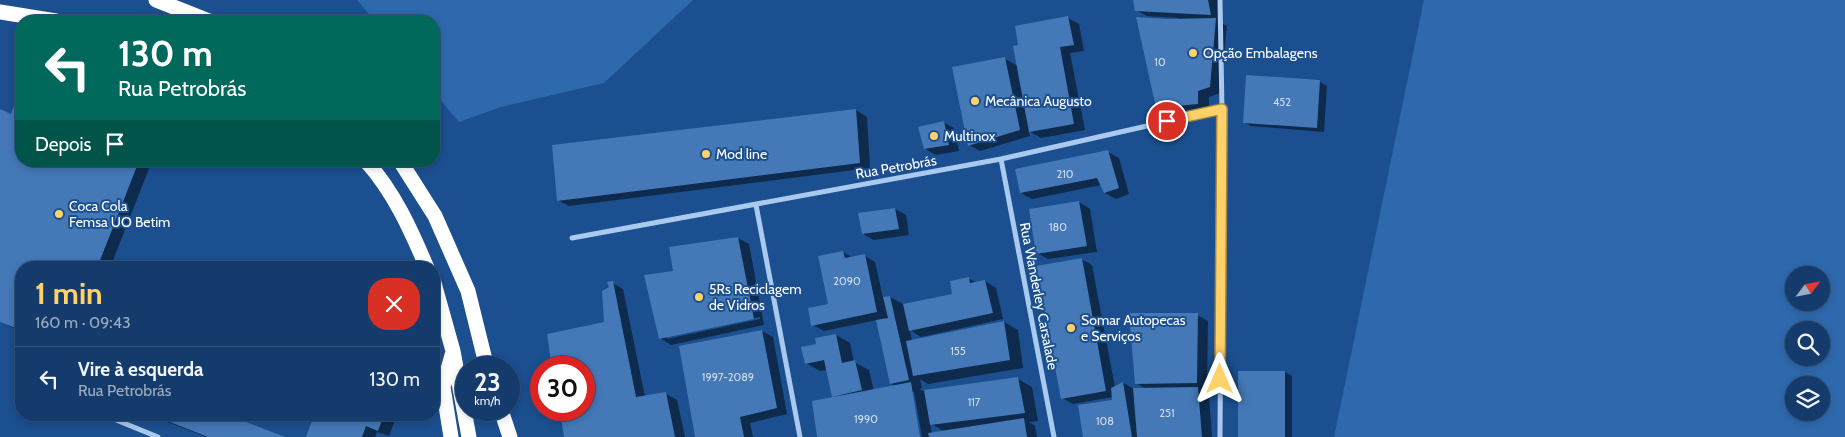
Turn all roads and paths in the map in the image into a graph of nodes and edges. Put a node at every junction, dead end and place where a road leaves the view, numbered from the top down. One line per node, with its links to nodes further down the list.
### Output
1 (156, 0): 5 (highway)
2 (1220, 0): 6 (street)
3 (0, 12): 4 (highway)
4 (19, 15)
5 (193, 15)
6 (1222, 109): 7 (street, Rua Petrobrás); 26 (street)
7 (1002, 159): 10 (street, Rua Petrobrás); 25 (street, Rua Wanderley Carsalade)
8 (372, 167): 12 (highway)
9 (404, 167): 15 (highway)
10 (756, 204): 11 (street, Rua Petrobrás); 24 (street)
11 (572, 238)
12 (424, 261)
13 (440, 304): 14 (highway)
14 (453, 351): 20 (highway); 21 (highway)
15 (484, 356)
16 (119, 421): 19 (street)
17 (500, 421): 22 (highway)
18 (503, 421): 23 (highway)
19 (158, 437)
20 (451, 437)
21 (469, 437)
22 (502, 437)
23 (510, 437)
24 (800, 437)
25 (1054, 437)
26 (1220, 437)

